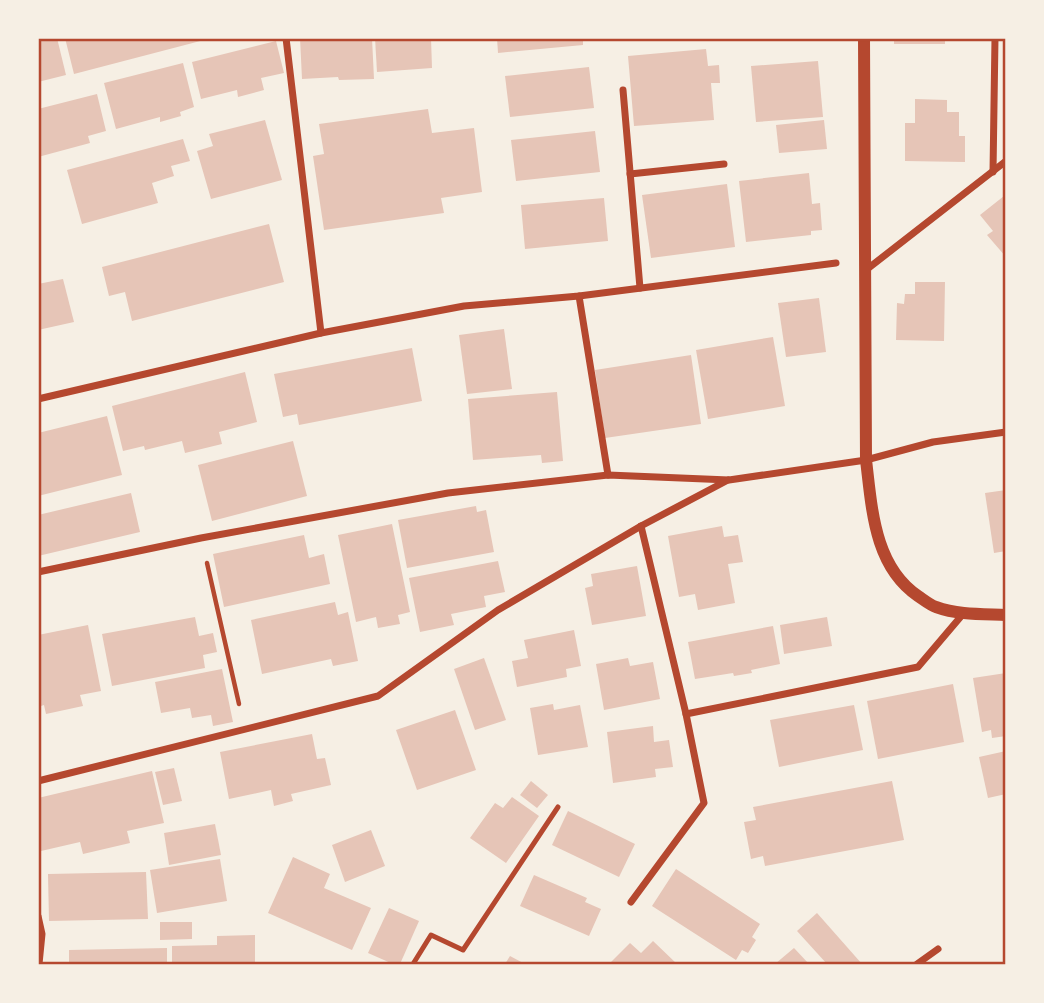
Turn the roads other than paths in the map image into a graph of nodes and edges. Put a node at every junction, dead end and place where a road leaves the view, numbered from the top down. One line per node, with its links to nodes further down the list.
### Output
1 (286, 38): 13 (street)
2 (864, 38): 10 (street)
3 (995, 38): 7 (street)
4 (623, 90): 8 (street)
5 (1006, 161): 7 (street)
6 (724, 164): 8 (street)
7 (993, 172): 10 (street)
8 (630, 174): 11 (street)
9 (836, 263): 11 (street)
10 (865, 271): 16 (street)
11 (640, 288): 12 (street)
12 (579, 296): 13 (street); 17 (street)
13 (321, 333): 14 (street)
14 (38, 399)
15 (1006, 432): 16 (street)
16 (866, 460): 18 (street); 21 (street)
17 (608, 475): 18 (street); 20 (street)
18 (729, 480): 19 (street)
19 (641, 526): 23 (street); 24 (street)
20 (38, 572)
21 (963, 614): 22 (street); 23 (street)
22 (1006, 615)
23 (686, 714): 26 (street)
24 (38, 781)
25 (558, 807): 30 (lane)
26 (631, 902)
27 (38, 916): 29 (street)
28 (938, 949): 31 (street)
29 (39, 964)
30 (413, 964)
31 (917, 964)

